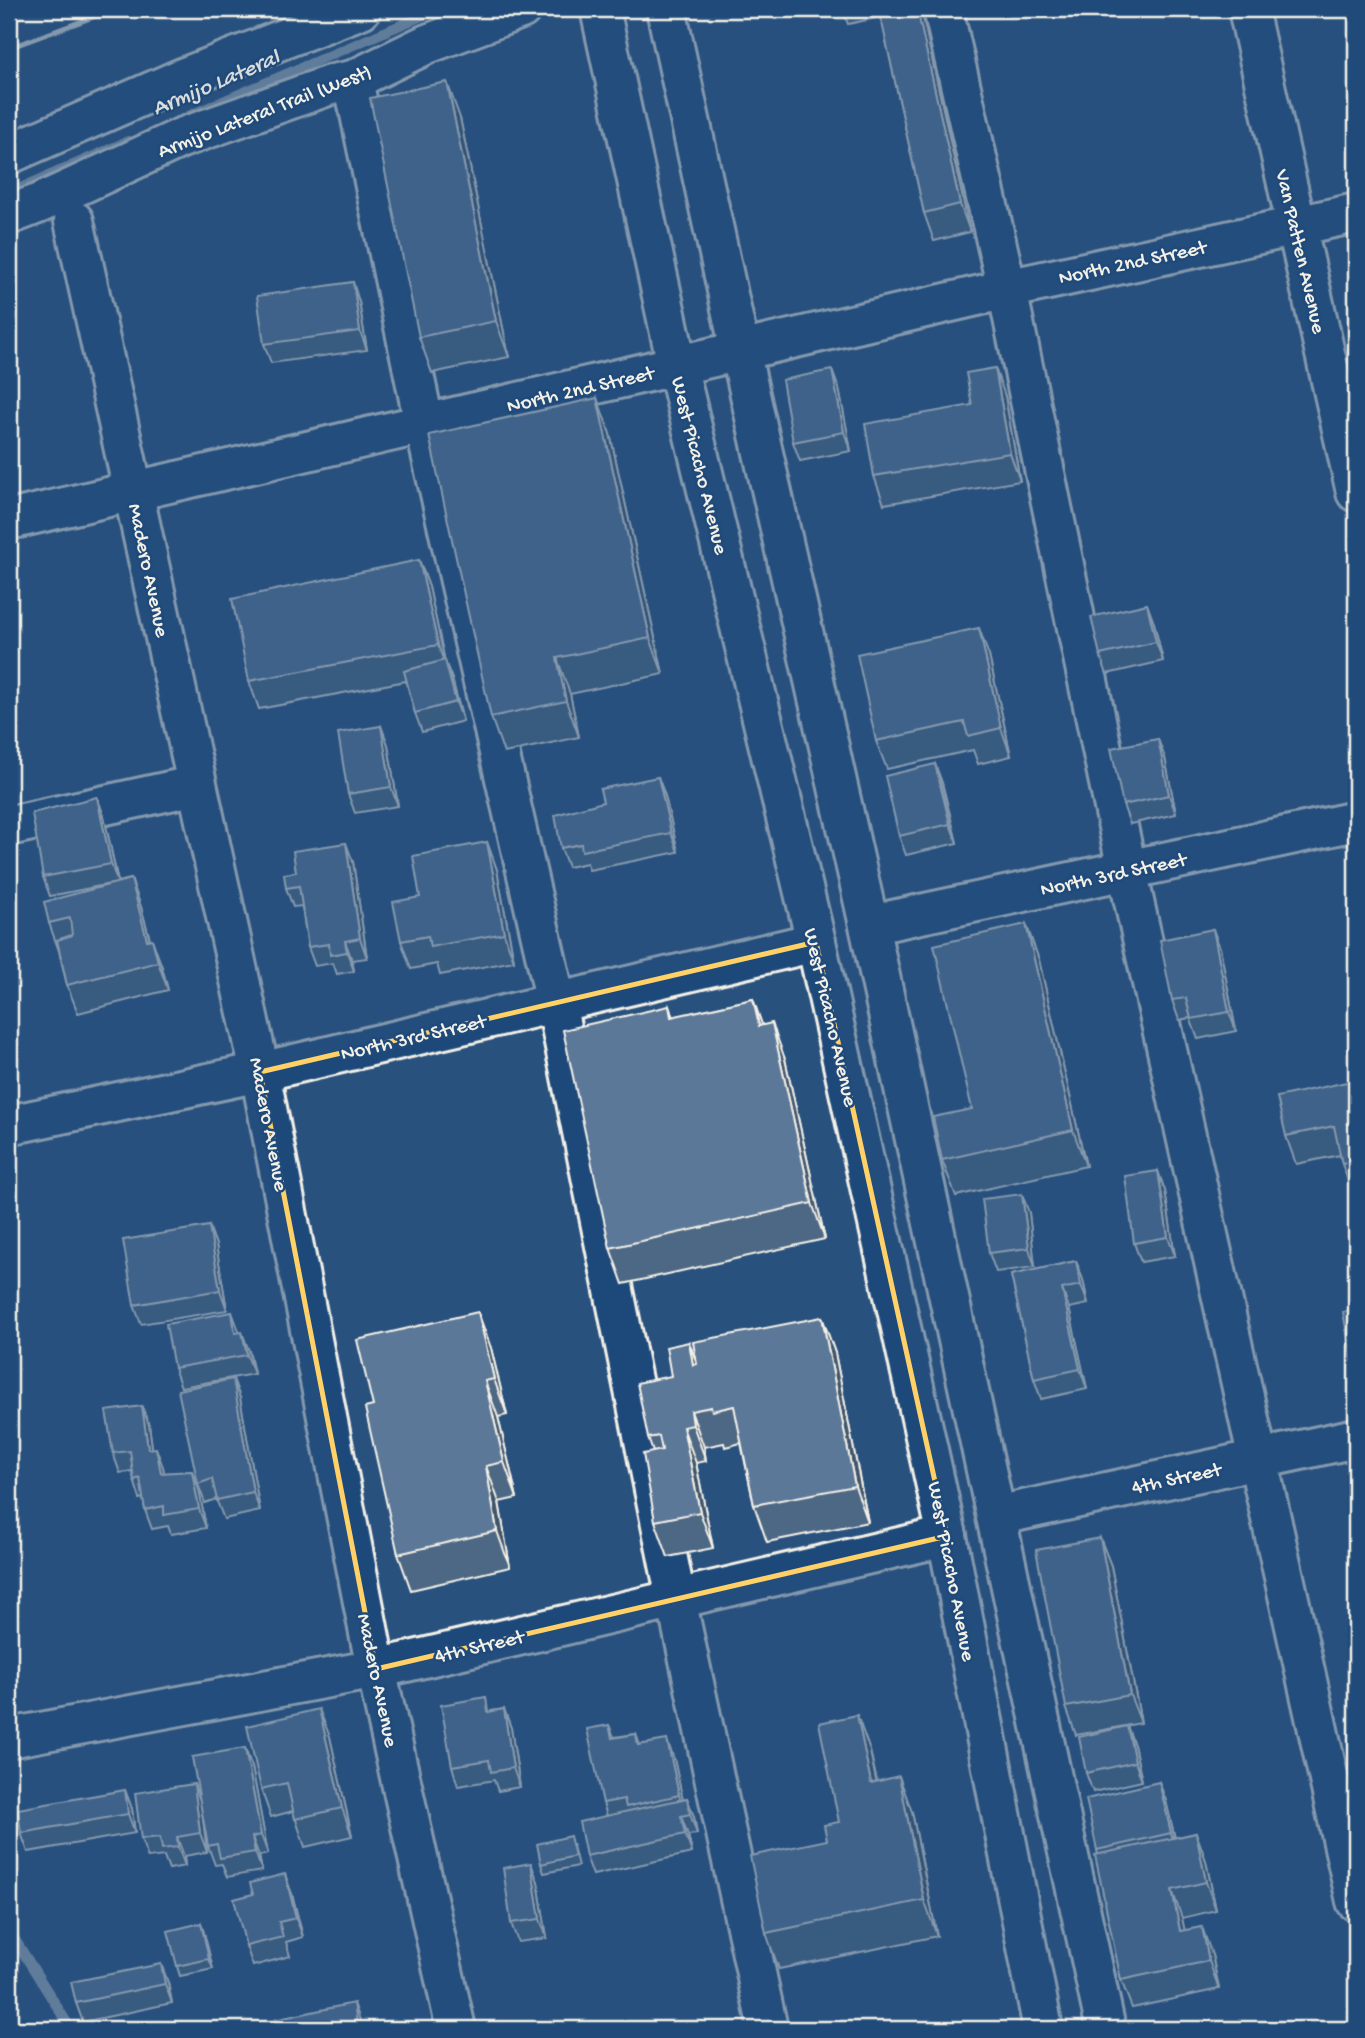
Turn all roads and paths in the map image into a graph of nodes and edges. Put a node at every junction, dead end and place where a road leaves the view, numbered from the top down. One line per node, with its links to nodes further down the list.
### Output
1 (361, 9): 8 (street)
2 (521, 9): 7 (street, Armijo Lateral Trail (West))
3 (600, 9): 15 (street, West Picacho Avenue)
4 (666, 9): 14 (street)
5 (943, 9): 13 (street)
6 (1248, 9): 12 (street, Van Patten Avenue)
7 (353, 80): 10 (street, Armijo Lateral Trail (West)); 16 (street)
8 (9, 154)
9 (1356, 213): 12 (street, North 2nd Street)
10 (9, 215)
11 (74, 221): 18 (street, Madero Avenue)
12 (1297, 226): 13 (street, North 2nd Street); 17 (street, Van Patten Avenue)
13 (1007, 289): 14 (street, North 2nd Street); 23 (street)
14 (740, 350): 15 (street, North 2nd Street); 24 (street)
15 (677, 365): 16 (street, North 2nd Street); 25 (street, West Picacho Avenue)
16 (424, 423): 18 (street, North 2nd Street); 26 (street)
17 (1356, 492)
18 (133, 493): 19 (street, North 2nd Street); 20 (street, Madero Avenue)
19 (9, 520)
20 (197, 785): 22 (street); 27 (street, Madero Avenue)
21 (1356, 821): 23 (street, North 3rd Street)
22 (9, 826)
23 (1127, 870): 24 (street, North 3rd Street); 30 (street)
24 (869, 925): 31 (street)
25 (816, 942): 26 (street, North 3rd Street); 32 (street, West Picacho Avenue)
26 (556, 1002): 27 (street, North 3rd Street); 33 (street)
27 (260, 1072): 28 (street, North 3rd Street); 34 (street, Madero Avenue)
28 (9, 1125)
29 (1356, 1438): 30 (street, 4th Street)
30 (1258, 1459): 31 (street, 4th Street); 36 (street)
31 (996, 1516): 40 (street)
32 (947, 1536): 33 (street, 4th Street); 39 (street, West Picacho Avenue)
33 (676, 1599): 34 (street, 4th Street); 38 (street)
34 (376, 1669): 35 (street, 4th Street); 37 (street, Madero Avenue)
35 (9, 1738)
36 (1356, 1901)
37 (456, 2029)
38 (768, 2029)
39 (1043, 2029)
40 (1105, 2029)

